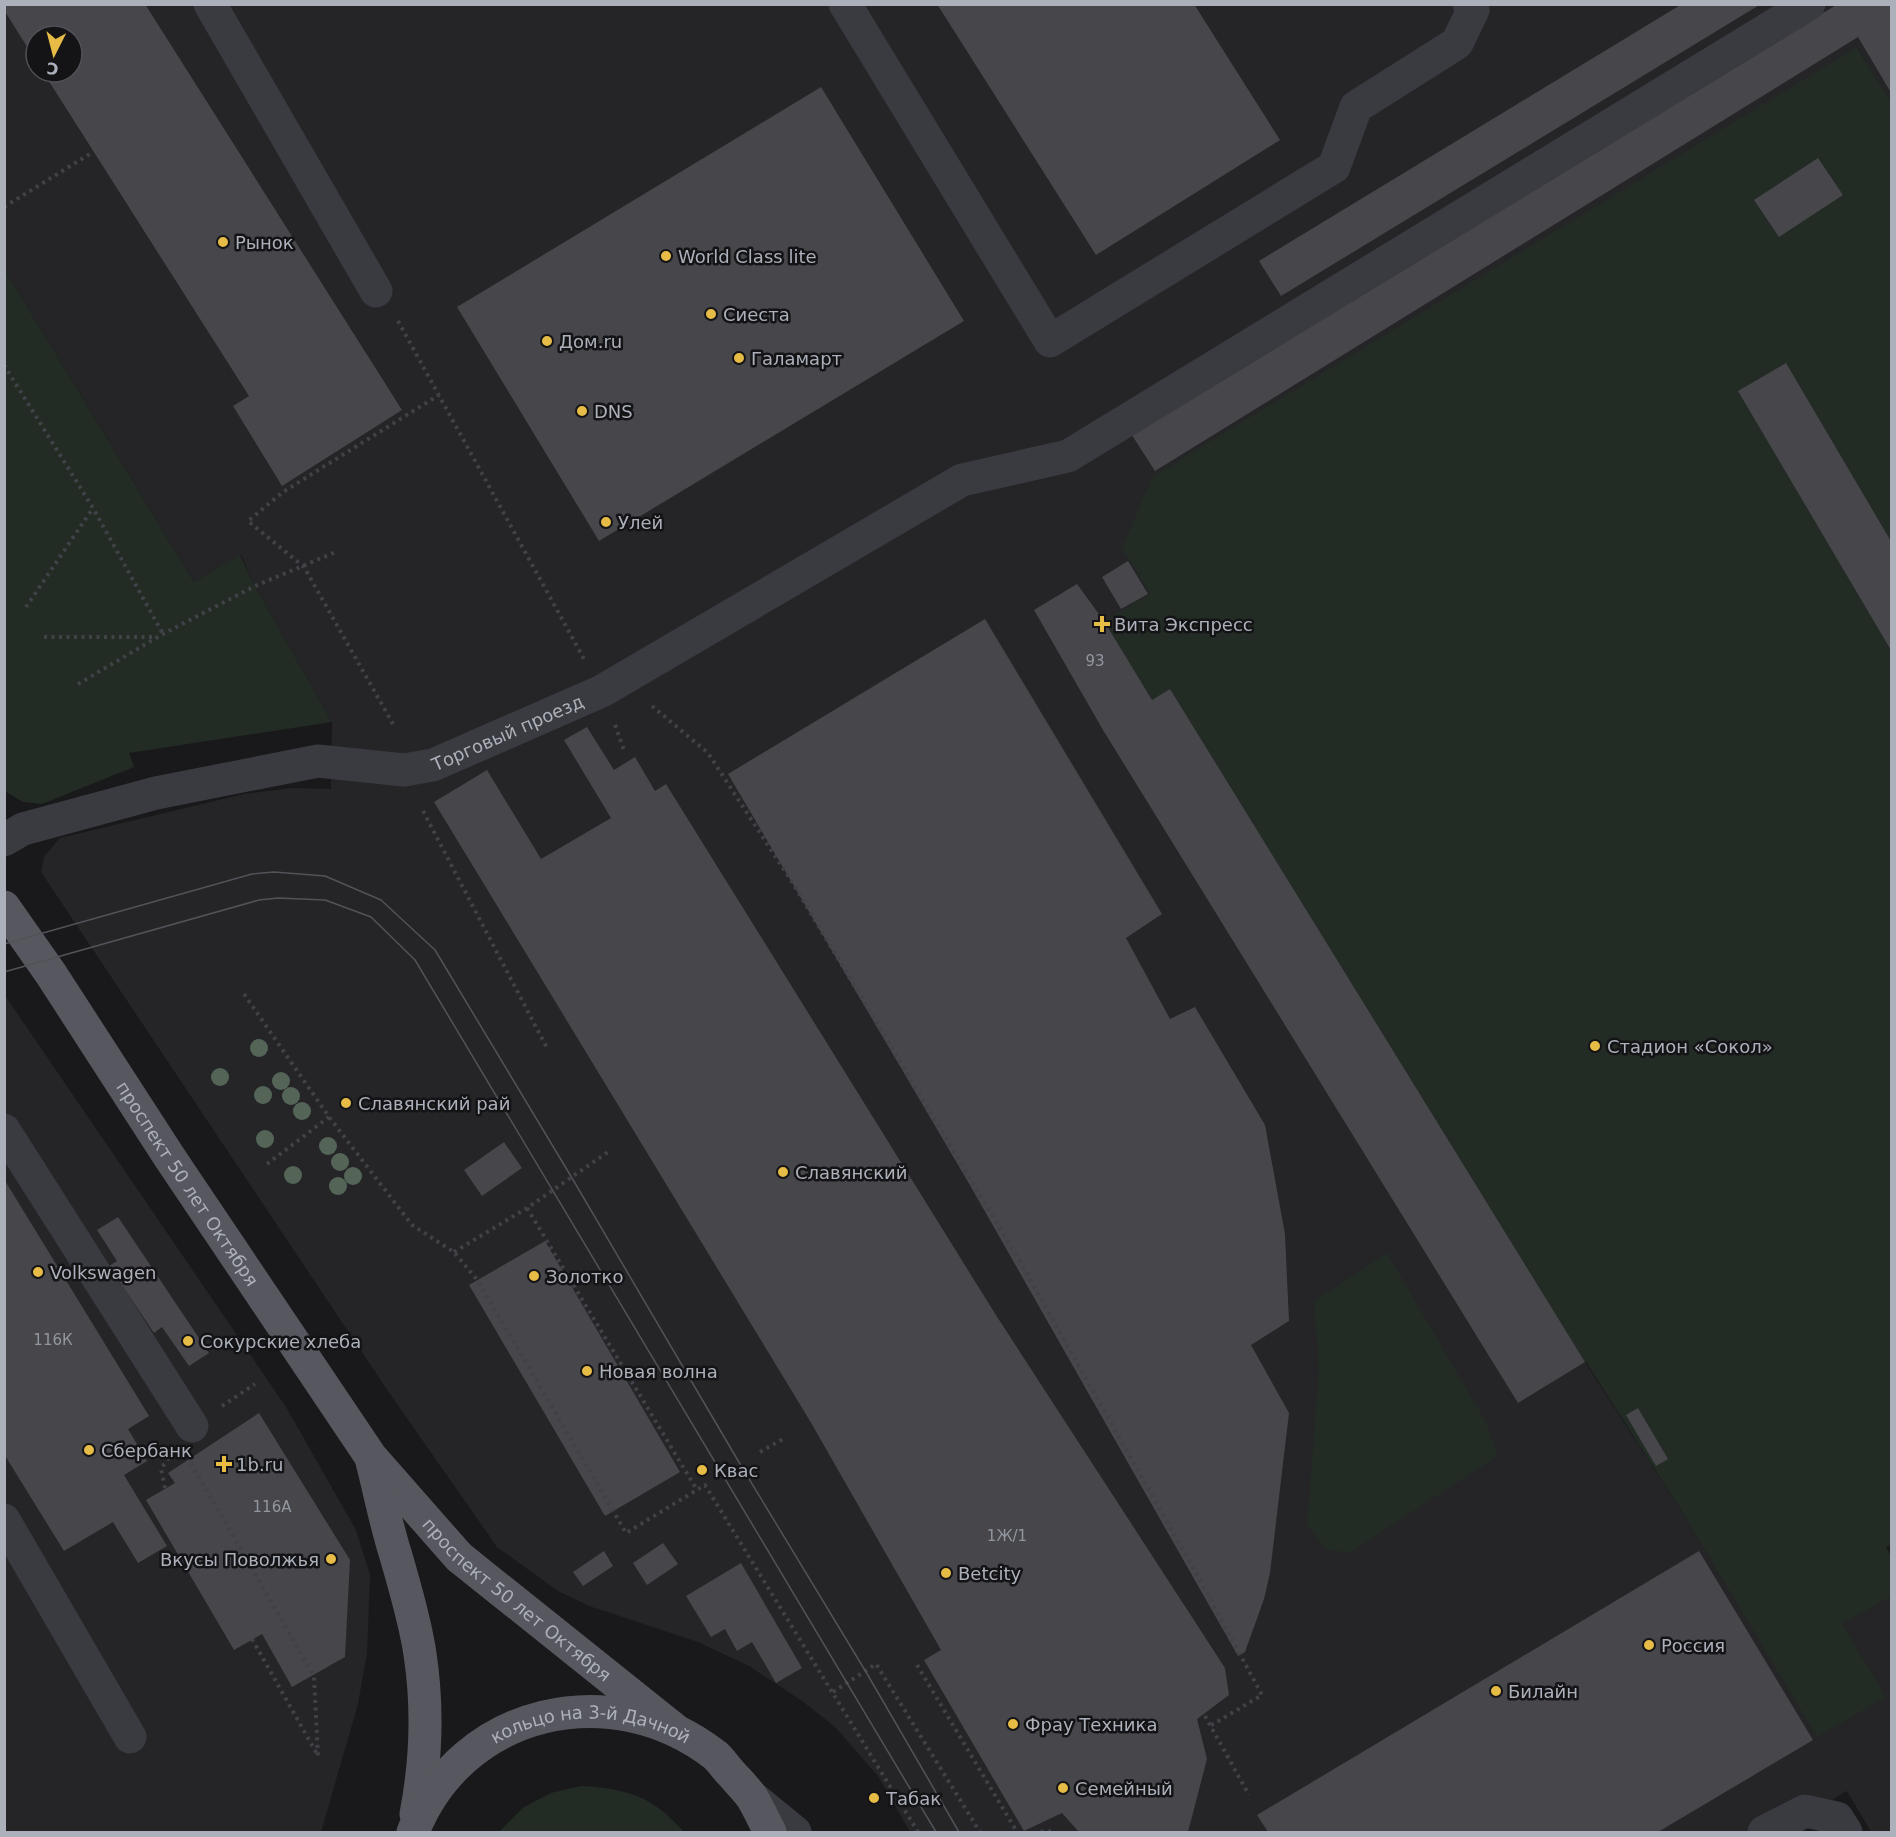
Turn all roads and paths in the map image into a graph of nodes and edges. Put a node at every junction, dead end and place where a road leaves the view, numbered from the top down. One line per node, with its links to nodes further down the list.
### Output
1 (210, 4): 7 (street)
2 (846, 4): 3 (street)
3 (1469, 4)
4 (1809, 4): 22 (street, Торговый проезд)
5 (93, 152): 6 (path)
6 (4, 207)
7 (384, 301): 9 (path)
8 (4, 365): 10 (path)
9 (439, 395): 12 (path); 14 (path)
10 (93, 508): 13 (path); 15 (path)
11 (338, 551): 12 (path)
12 (304, 567): 15 (path); 20 (path)
13 (26, 607)
14 (565, 627)
15 (163, 634): 17 (path)
16 (44, 637): 17 (path)
17 (157, 637): 18 (path)
18 (78, 684)
19 (651, 705): 43 (path)
20 (393, 724)
21 (423, 811): 25 (path)
22 (4, 840)
23 (4, 907): 35 (main road, проспект 50 лет Октября)
24 (244, 994): 26 (path)
25 (547, 1048)
26 (329, 1117): 29 (path); 31 (path)
27 (4, 1130): 32 (street)
28 (611, 1150): 30 (path)
29 (267, 1164)
30 (527, 1208): 31 (path); 37 (path)
31 (454, 1252): 37 (path)
32 (192, 1426)
33 (783, 1439): 34 (path)
34 (760, 1452)
35 (371, 1457): 44 (main road, проспект 50 лет Октября); 48 (main road, проспект 50 лет Октября)
36 (190, 1460): 39 (path)
37 (697, 1490): 41 (path)
38 (4, 1520): 45 (street)
39 (252, 1639)
40 (917, 1665): 53 (path)
41 (833, 1692): 51 (path); 52 (path)
42 (1205, 1716): 43 (path)
43 (1210, 1726): 46 (path)
44 (674, 1729): 47 (main road, кольцо на 3-й Дачной); 48 (main road, кольцо на 3-й Дачной)
45 (130, 1737)
46 (1250, 1795)
47 (751, 1796): 49 (main road, кольцо на 3-й Дачной); 50 (street)
48 (412, 1833)
49 (770, 1833)
50 (795, 1833)
51 (918, 1833)
52 (980, 1833)
53 (1017, 1833)
54 (1041, 1833): 55 (path)
55 (1050, 1833)
56 (1764, 1833): 57 (street)
57 (1846, 1833)

